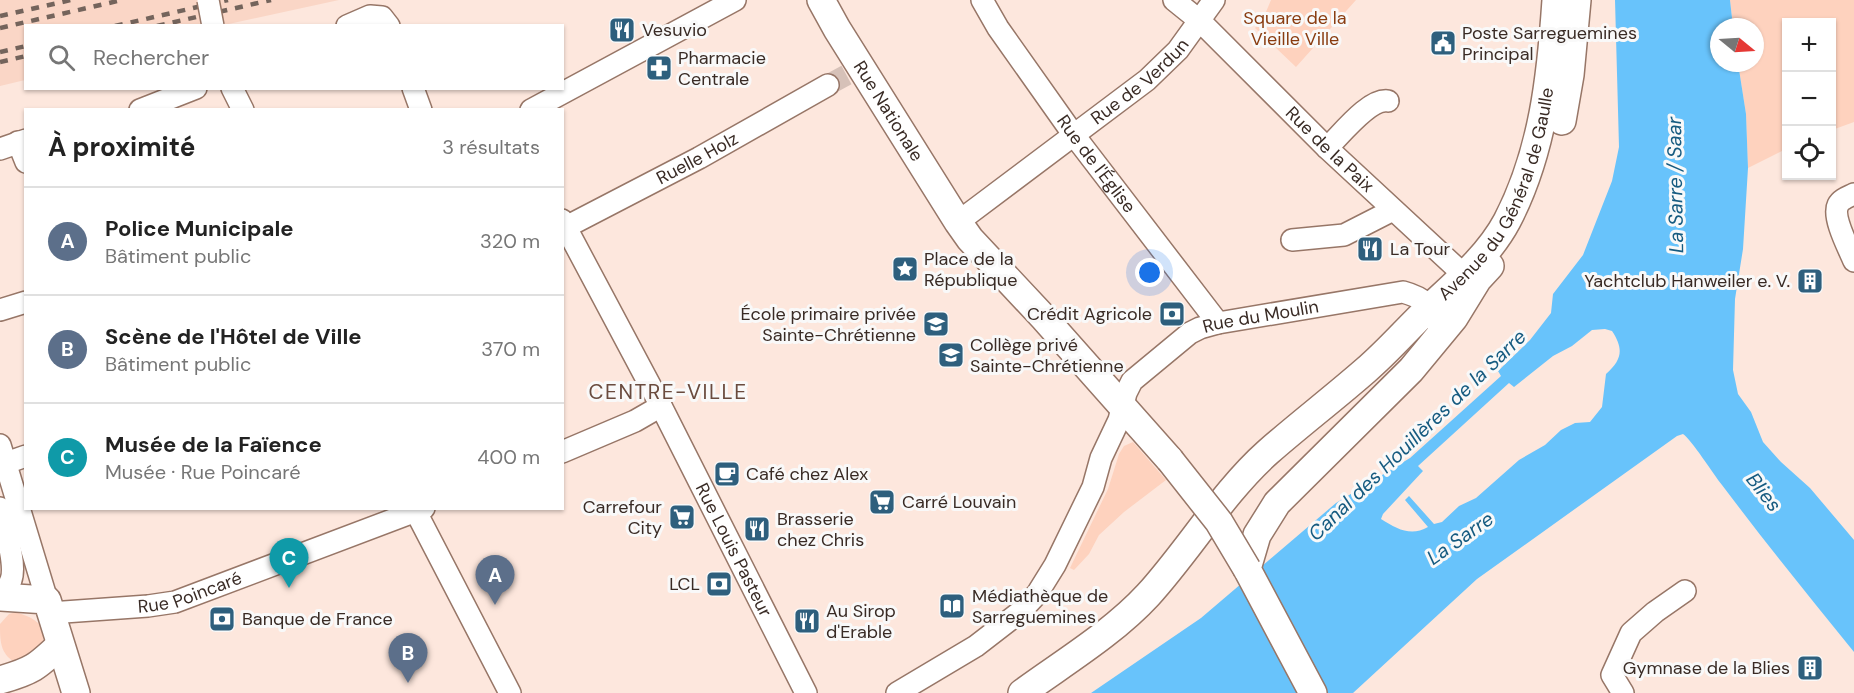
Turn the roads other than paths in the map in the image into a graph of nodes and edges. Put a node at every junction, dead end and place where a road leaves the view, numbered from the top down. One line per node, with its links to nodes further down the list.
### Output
1 (208, 0): 11 (street, bridge)
2 (735, 0): 23 (street)
3 (821, 0): 30 (main road, Rue Nationale)
4 (982, 0): 24 (street, Rue de l'Église)
5 (1174, 0): 10 (street, Rue de la Paix)
6 (1214, 0): 10 (street, Rue de Verdun)
7 (1550, 0): 14 (street)
8 (1556, 0): 14 (main road, Avenue du Général de Gaulle)
9 (1577, 0): 38 (main road, Avenue du Général de Gaulle)
10 (1200, 21): 24 (street, Rue de Verdun); 26 (street, Rue de la Paix)
11 (213, 24)
12 (352, 24): 13 (street)
13 (387, 24)
14 (1554, 43): 35 (main road, Avenue du Général de Gaulle)
15 (828, 85): 31 (street, Ruelle Holz)
16 (191, 90): 20 (street)
17 (233, 90): 21 (street)
18 (414, 90): 22 (street)
19 (1388, 101): 26 (street)
20 (145, 108)
21 (242, 108)
22 (420, 108)
23 (535, 108)
24 (1073, 134): 30 (street, Rue de Verdun); 39 (street, Rue de l'Église)
25 (15, 144): 27 (street)
26 (1327, 148): 29 (street, Rue de la Paix)
27 (24, 159)
28 (1854, 194): 34 (street)
29 (1393, 210): 32 (street); 35 (street, Rue de la Paix)
30 (958, 222): 41 (main road, Rue Nationale)
31 (564, 223): 33 (street, Rue Louis Pasteur)
32 (1292, 240)
33 (569, 249): 40 (street, Rue Louis Pasteur)
34 (1854, 261)
35 (1463, 274): 38 (main road, Avenue du Général de Gaulle)
36 (24, 303): 37 (street)
37 (0, 310)
38 (1437, 322): 39 (street, Rue du Moulin); 47 (main road); 57 (main road); 58 (main road)
39 (1218, 323): 41 (street, Rue du Moulin)
40 (661, 406): 42 (street); 55 (street, Rue Louis Pasteur)
41 (1123, 407): 47 (main road, bridge); 56 (street, Rue du Moulin)
42 (564, 451)
43 (24, 456): 44 (street)
44 (2, 458): 50 (street)
45 (0, 508): 49 (street)
46 (420, 510): 50 (street, Rue Poincaré); 54 (street)
47 (1247, 569): 59 (main road)
48 (1685, 591): 60 (street)
49 (0, 598): 50 (main road)
50 (49, 606): 51 (main road)
51 (60, 645): 52 (main road); 53 (main road)
52 (5, 681)
53 (76, 693)
54 (510, 693)
55 (806, 693)
56 (897, 693)
57 (1022, 693)
58 (1044, 693)
59 (1313, 693)
60 (1623, 693)

